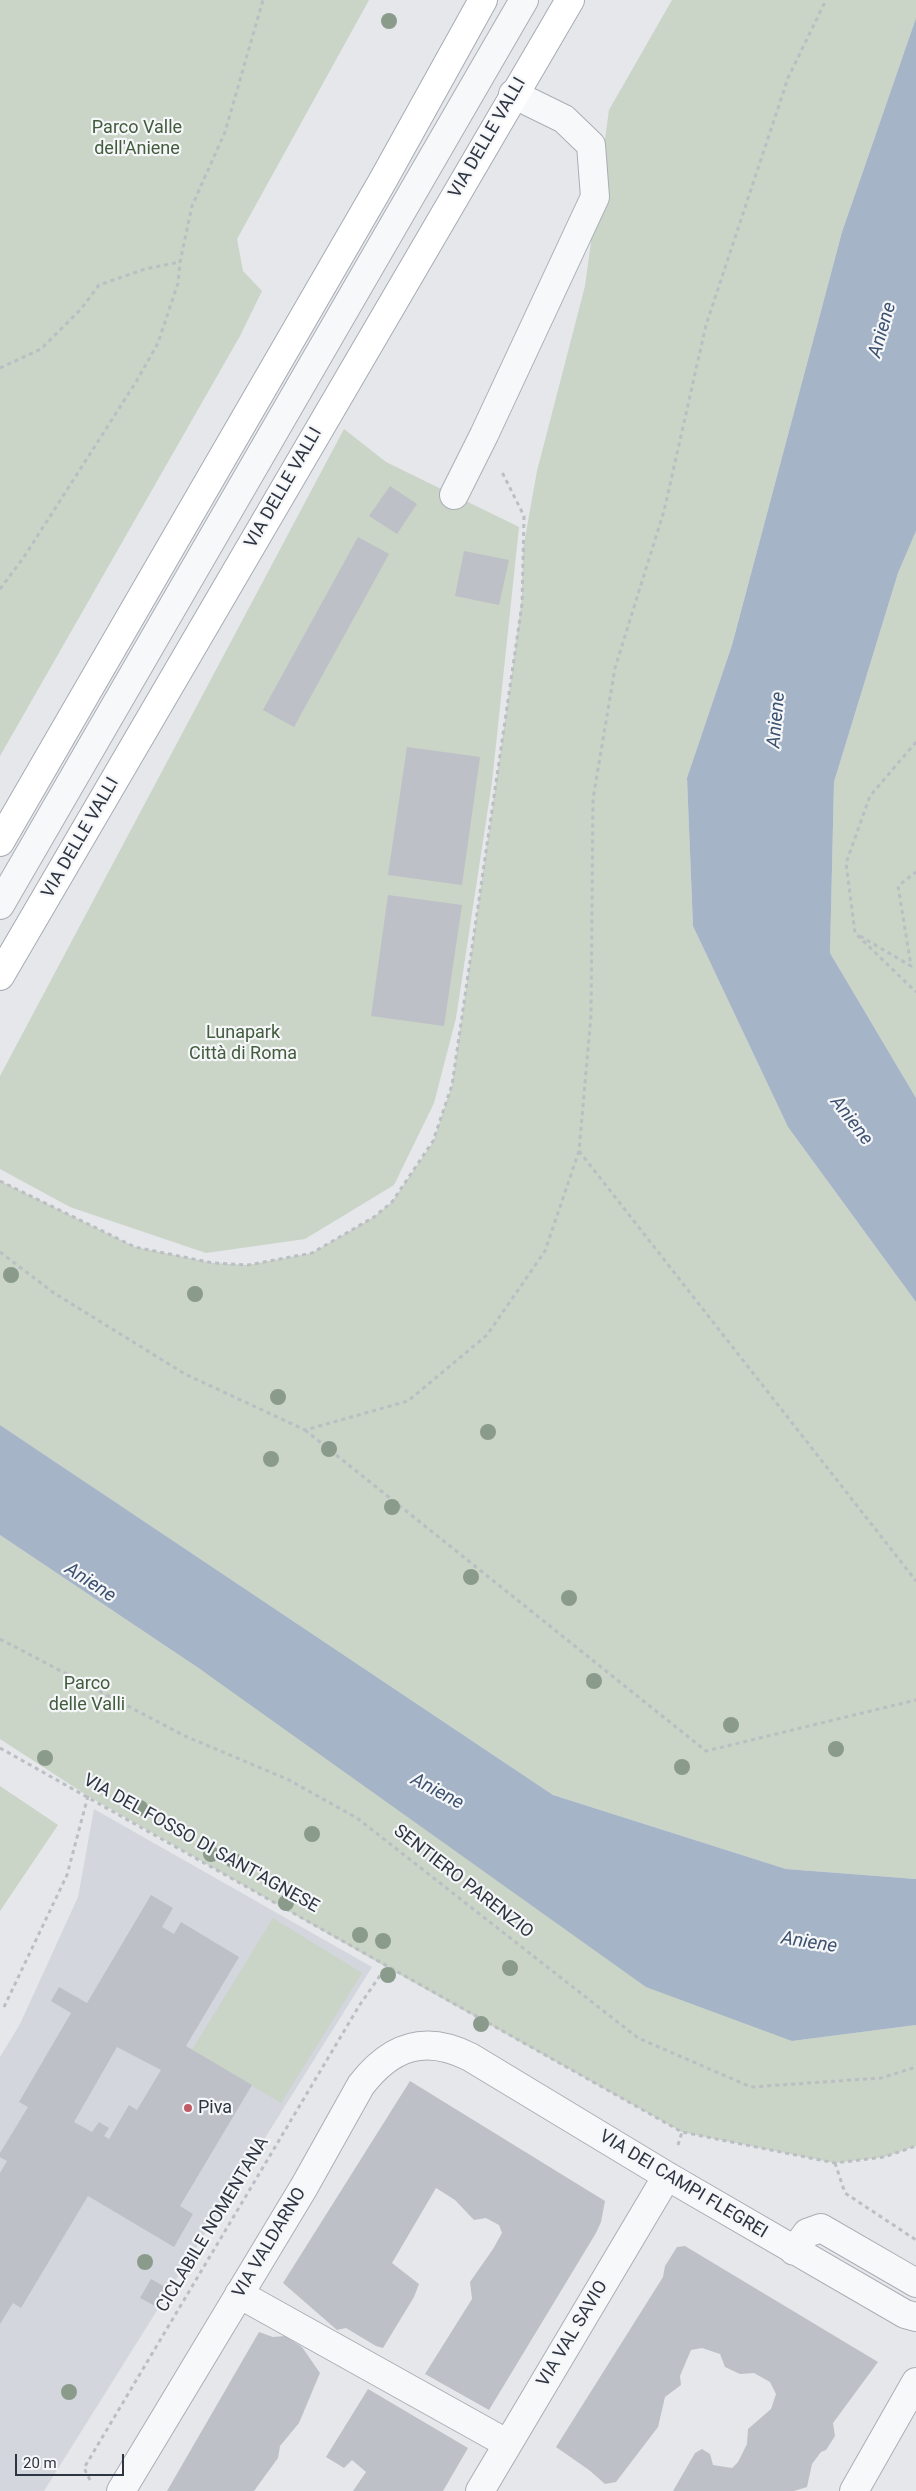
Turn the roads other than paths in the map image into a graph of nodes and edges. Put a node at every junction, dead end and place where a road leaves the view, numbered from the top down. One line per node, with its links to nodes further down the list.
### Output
1 (483, 0): 6 (main road)
2 (524, 0): 7 (street, VIA DELLE VALLI)
3 (570, 0): 4 (main road, VIA DELLE VALLI)
4 (514, 94): 5 (street); 8 (main road, VIA DELLE VALLI)
5 (454, 494)
6 (0, 842)
7 (0, 905)
8 (0, 976)
9 (453, 2048): 10 (street, VIA DEI CAMPI FLEGREI); 13 (street, VIA VALDARNO)
10 (667, 2176): 11 (street, VIA DEI CAMPI FLEGREI); 16 (street, VIA VAL SAVIO)
11 (794, 2251): 12 (street); 14 (street, VIA DEI CAMPI FLEGREI)
12 (916, 2283)
13 (239, 2294): 16 (street); 17 (street, VIA VALDARNO)
14 (916, 2318)
15 (916, 2382): 19 (street)
16 (508, 2444): 18 (street, VIA VAL SAVIO)
17 (108, 2488)
18 (480, 2491)
19 (854, 2491)

